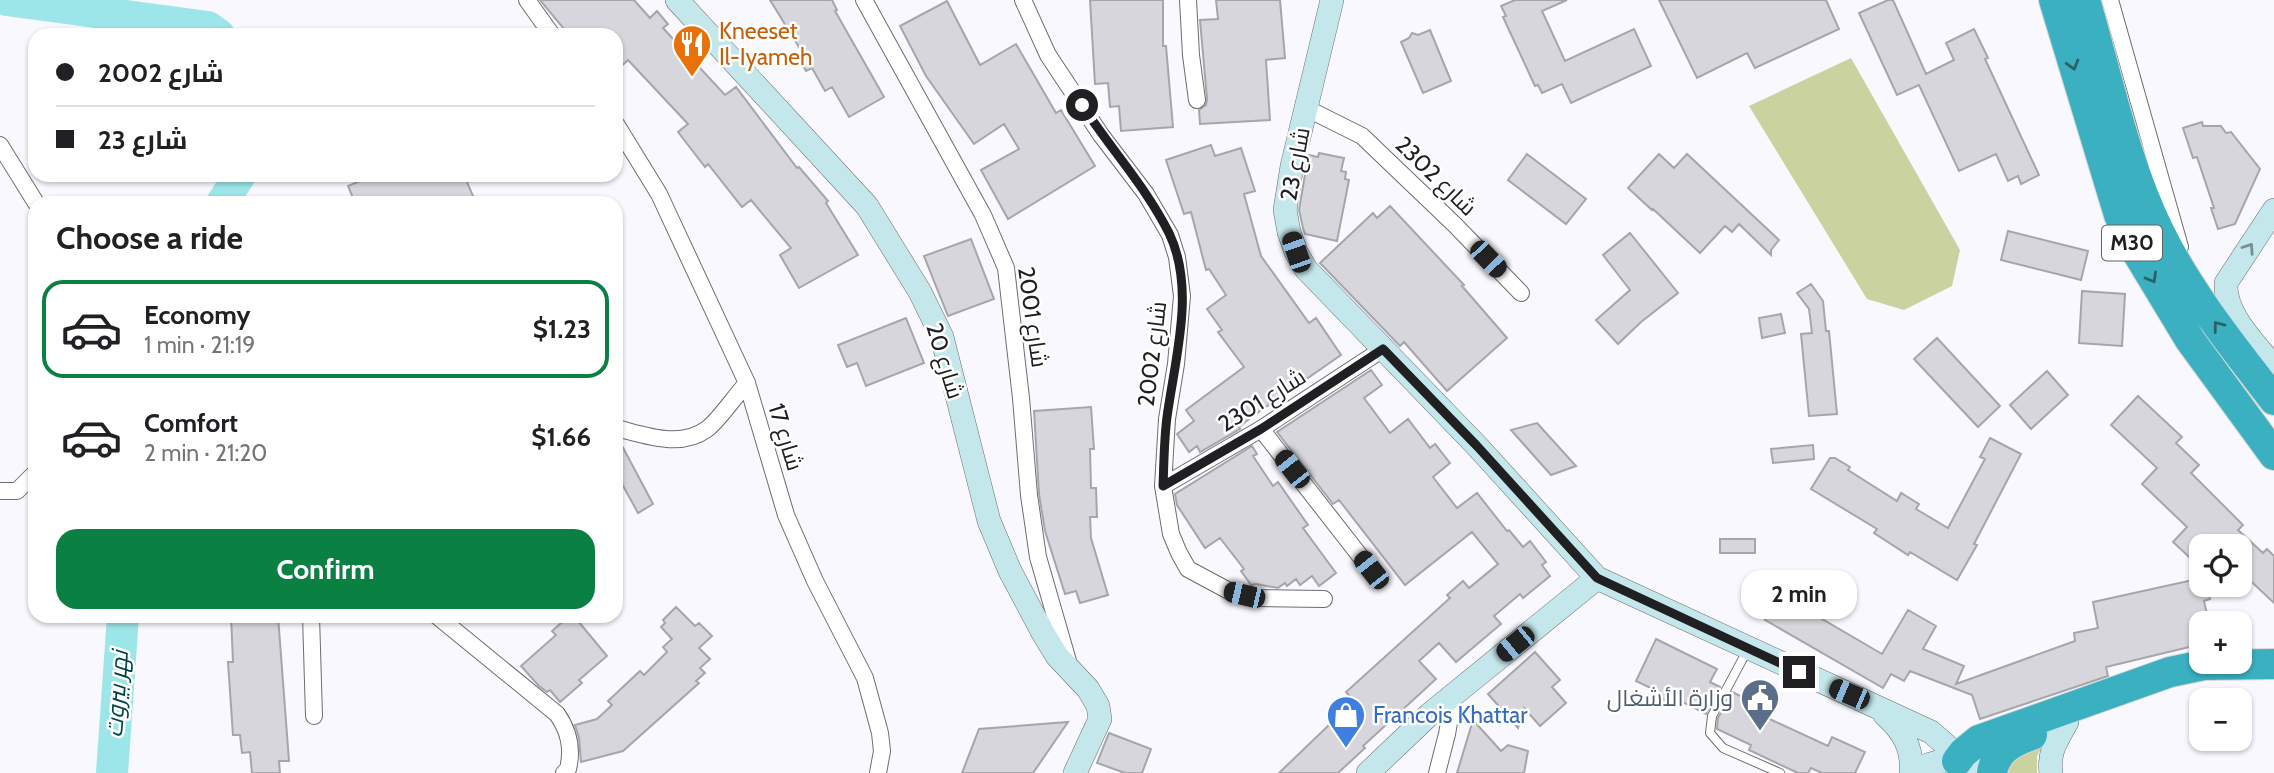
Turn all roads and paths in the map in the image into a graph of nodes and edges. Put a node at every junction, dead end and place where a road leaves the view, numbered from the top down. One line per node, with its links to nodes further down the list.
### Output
1 (527, 0): 10 (street)
2 (677, 0): 36 (street, شارع 20)
3 (863, 0): 36 (street, شارع 2001)
4 (1023, 0): 27 (street, شارع 2002)
5 (1188, 0): 11 (street)
6 (1332, 0): 12 (street, شارع 23)
7 (2054, 0): 25 (highway, M30, one-way to 25)
8 (2085, 0): 18 (highway, M30)
9 (2110, 0): 18 (street)
10 (547, 28)
11 (1198, 100)
12 (1306, 108): 17 (street, شارع 2302); 19 (street, شارع 23)
13 (623, 135): 21 (street, شارع 17)
14 (0, 145): 15 (street)
15 (32, 196)
16 (2274, 210): 20 (street, one-way to 16)
17 (1521, 293)
18 (2193, 293): 22 (highway, M30, one-way to 18)
19 (1383, 349): 24 (street, شارع 2301); 30 (street, شارع 23)
20 (2274, 368)
21 (747, 383): 23 (street); 45 (street, شارع 17)
22 (2274, 400)
23 (623, 429)
24 (1261, 429): 27 (street, شارع 2301); 29 (street)
25 (2274, 454)
26 (28, 480): 28 (street)
27 (1163, 486): 31 (street, شارع 2002)
28 (0, 491)
29 (1371, 570)
30 (1597, 578): 34 (street, شارع 23); 38 (street)
31 (1324, 599)
32 (311, 623): 41 (street)
33 (446, 623): 44 (street)
34 (1748, 649): 40 (street, شارع 23); 49 (lane)
35 (2274, 664): 39 (highway)
36 (1071, 670): 46 (street, شارع 20)
37 (2274, 679): 39 (highway)
38 (1454, 694): 47 (street); 48 (street)
39 (2107, 701): 42 (highway); 43 (highway)
40 (1875, 705): 43 (street, شارع 23); 50 (street)
41 (314, 716)
42 (2067, 722): 51 (highway); 52 (street)
43 (1964, 765): 50 (street)
44 (564, 773)
45 (878, 773)
46 (1075, 773)
47 (1368, 773)
48 (1437, 773)
49 (1780, 773)
50 (1912, 773)
51 (1992, 773)
52 (2051, 773)

